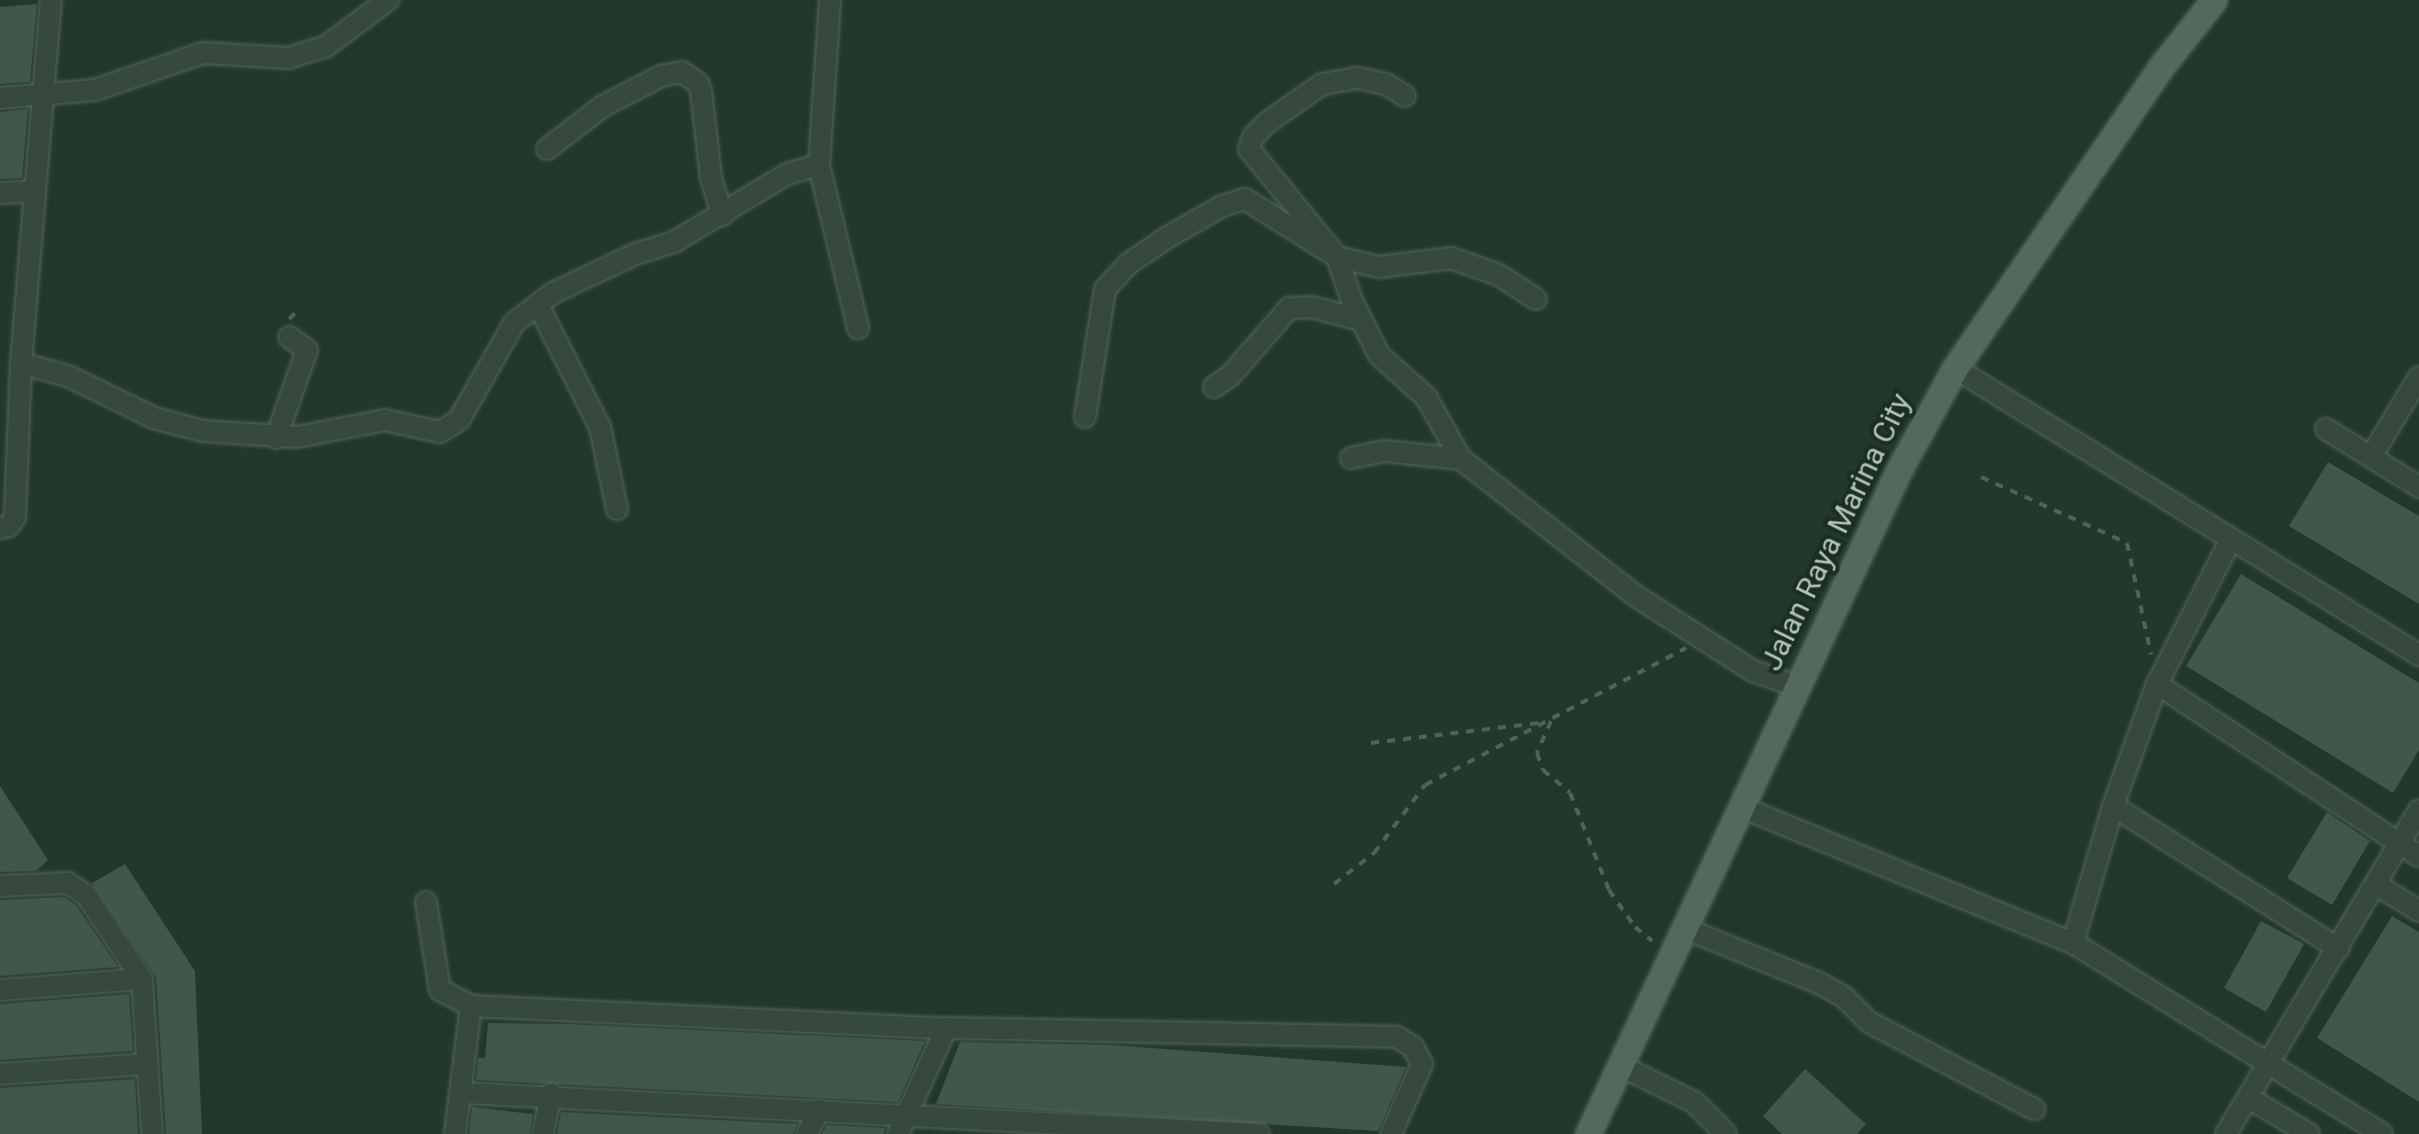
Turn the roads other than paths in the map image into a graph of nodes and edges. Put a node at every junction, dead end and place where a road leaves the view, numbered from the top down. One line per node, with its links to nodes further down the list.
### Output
1 (51, 0): 5 (street)
2 (388, 0): 5 (street)
3 (830, 0): 9 (street)
4 (2214, 0): 20 (main road, Jalan Raya Marina City)
5 (44, 96): 7 (street); 10 (street)
6 (1404, 96): 13 (street)
7 (0, 98)
8 (546, 149): 12 (street)
9 (819, 165): 12 (street); 17 (street)
10 (34, 191): 11 (street); 19 (street)
11 (0, 193)
12 (722, 215): 15 (street)
13 (1337, 257): 14 (street); 16 (street); 23 (street)
14 (1536, 298)
15 (538, 304): 26 (street); 31 (street)
16 (1361, 320): 22 (street); 29 (street)
17 (858, 328)
18 (289, 337): 26 (street)
19 (21, 363): 24 (street); 26 (street)
20 (1955, 368): 33 (street); 36 (main road, Jalan Raya Marina City)
21 (2419, 377): 27 (street)
22 (1214, 388)
23 (1085, 417)
24 (8, 425): 32 (street)
25 (2326, 428): 27 (street)
26 (276, 438)
27 (2371, 456): 30 (street)
28 (1351, 458): 29 (street)
29 (1461, 459): 36 (street)
30 (2419, 486)
31 (617, 509)
32 (0, 528)
33 (2231, 539): 34 (street); 35 (street)
34 (2419, 655)
35 (2158, 684): 37 (street); 40 (street)
36 (1796, 686): 38 (main road, Jalan Raya Marina City)
37 (2113, 806): 46 (street); 47 (street)
38 (1741, 807): 45 (main road, Jalan Raya Marina City); 46 (street)
39 (2419, 810): 40 (street)
40 (2410, 851): 42 (street)
41 (0, 886): 48 (street)
42 (2377, 886): 44 (street); 47 (street)
43 (426, 902): 50 (street)
44 (2419, 911)
45 (1686, 929): 53 (main road, Jalan Raya Marina City); 59 (street)
46 (2073, 943): 54 (street)
47 (2339, 949): 54 (street)
48 (142, 979): 49 (street); 52 (street)
49 (0, 990)
50 (471, 1006): 51 (street); 56 (street)
51 (946, 1028): 61 (street); 70 (street)
52 (148, 1064): 55 (street); 65 (street)
53 (1619, 1065): 71 (main road, Jalan Raya Marina City); 72 (street)
54 (2269, 1066): 58 (street); 75 (street)
55 (0, 1074)
56 (464, 1093): 57 (street); 66 (street)
57 (551, 1094): 60 (street); 67 (street)
58 (2248, 1098): 73 (street); 74 (street)
59 (2034, 1109)
60 (819, 1110): 61 (street); 68 (street)
61 (903, 1124): 62 (street)
62 (1007, 1127): 63 (street)
63 (1099, 1129): 64 (street)
64 (1198, 1132): 69 (street)
65 (152, 1134)
66 (455, 1134)
67 (543, 1134)
68 (807, 1134)
69 (1259, 1134)
70 (1391, 1134)
71 (1588, 1134)
72 (1726, 1134)
73 (2226, 1134)
74 (2308, 1134)
75 (2382, 1134)

